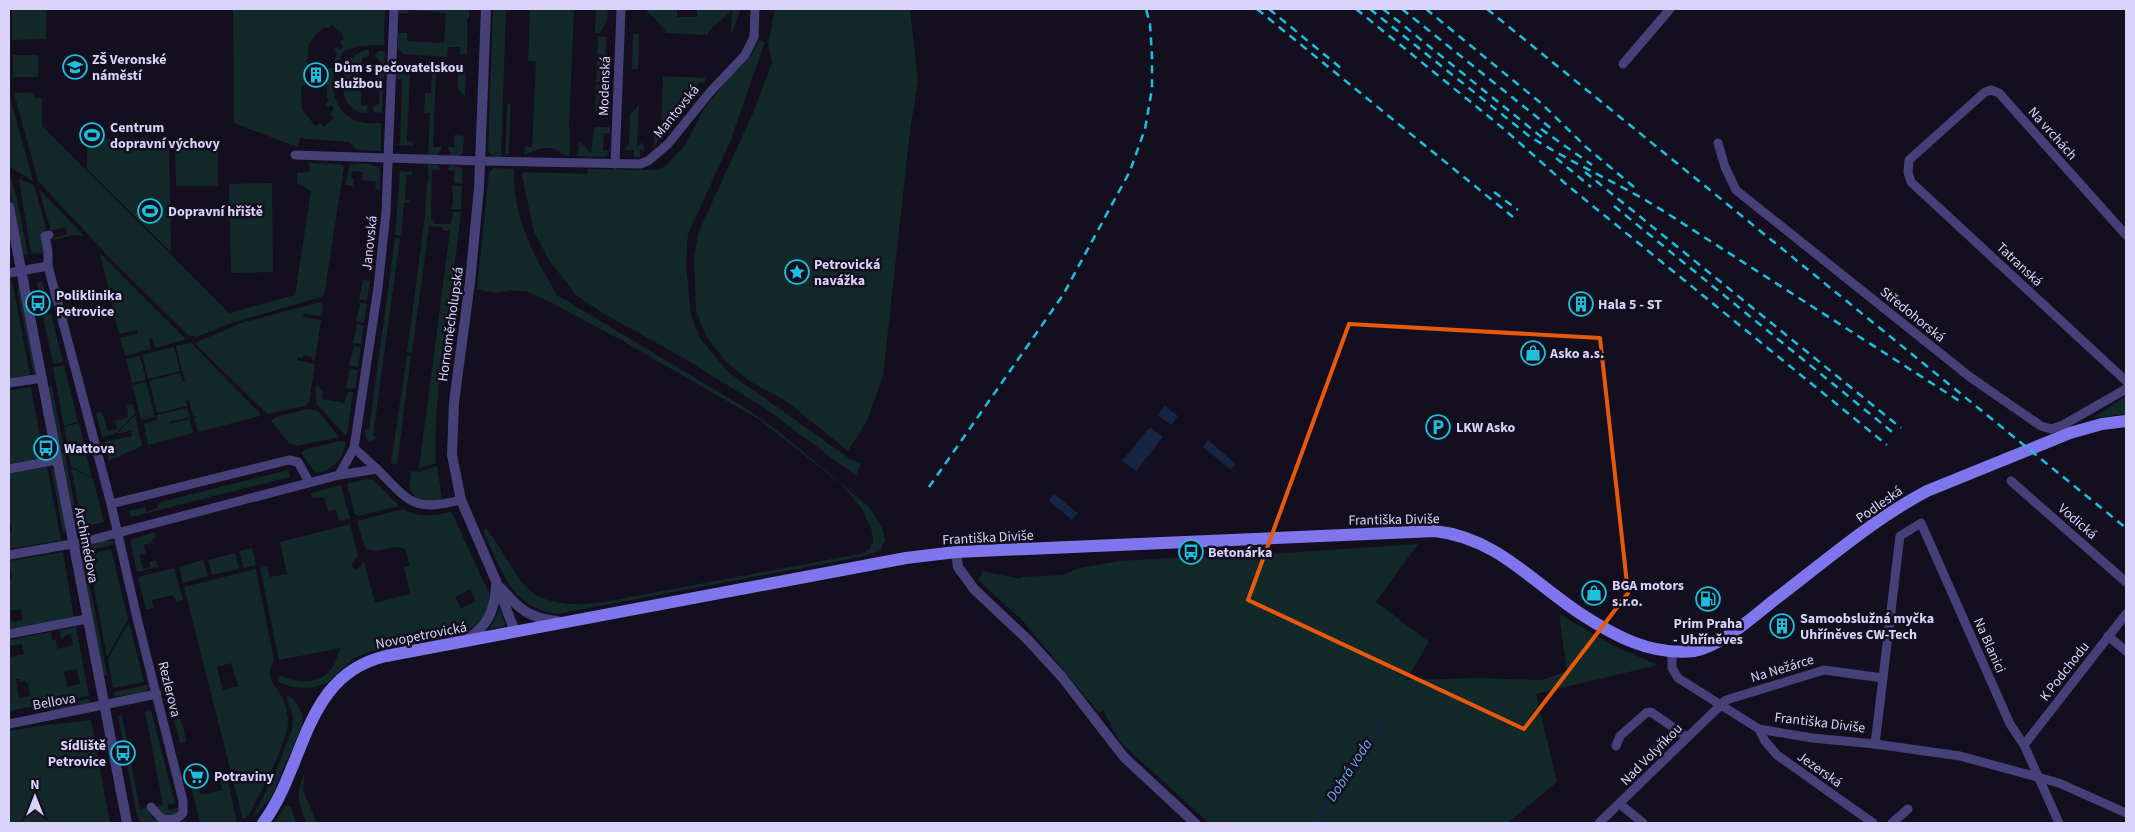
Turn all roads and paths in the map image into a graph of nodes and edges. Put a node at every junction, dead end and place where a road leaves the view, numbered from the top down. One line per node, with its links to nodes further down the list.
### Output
1 (394, 9): 9 (street, Janovská)
2 (486, 9): 11 (street, Hornoměcholupská)
3 (621, 9): 12 (street, Modenská)
4 (755, 9): 12 (street, Mantovská)
5 (1670, 9): 6 (street)
6 (1623, 64)
7 (1718, 143): 22 (street, Středohorská)
8 (295, 155): 9 (street, Mantovská)
9 (389, 157): 11 (street, Mantovská); 24 (street, Janovská)
10 (1909, 160): 15 (street, Na vrchách); 20 (street, Tatranská)
11 (480, 161): 12 (street, Mantovská); 31 (street, Hornoměcholupská)
12 (615, 164)
13 (9, 207): 17 (street, Archimédova)
14 (49, 235): 16 (street, Rezlerova)
15 (2126, 235)
16 (48, 266): 17 (street); 32 (street, Rezlerova)
17 (22, 271): 18 (street); 19 (street, Archimédova)
18 (9, 273)
19 (42, 378): 21 (street); 25 (street, Archimédova)
20 (2126, 381)
21 (9, 383)
22 (2126, 389)
23 (2126, 421): 46 (main road, Podleská)
24 (354, 448): 27 (street); 28 (street)
25 (57, 460): 26 (street); 34 (street, Archimédova)
26 (9, 469)
27 (376, 469): 28 (street); 31 (street)
28 (339, 475): 30 (street)
29 (2011, 481): 38 (street, Vodická)
30 (309, 482): 32 (street); 33 (street)
31 (461, 500): 37 (street, Hornoměcholupská)
32 (111, 504): 33 (street, Rezlerova)
33 (118, 533): 34 (street); 49 (street, Rezlerova)
34 (73, 544): 36 (street); 40 (street, Archimédova)
35 (956, 552): 41 (main road, Františka Diviše); 46 (main road, Františka Diviše); 65 (street)
36 (9, 555)
37 (496, 581): 41 (street); 42 (street, Hornoměcholupská); 45 (street)
38 (2126, 582)
39 (2126, 614): 44 (street, K Podchodu)
40 (87, 619): 43 (street); 51 (street, Archimédova)
41 (586, 620): 42 (main road, Novopetrovická)
42 (515, 632): 45 (main road, Novopetrovická)
43 (9, 634)
44 (2108, 636): 47 (street); 56 (street, K Podchodu)
45 (462, 642): 64 (main road, Novopetrovická)
46 (1672, 651): 50 (street, Františka Diviše)
47 (2126, 651)
48 (1883, 678): 50 (street, Na Nežárce); 55 (street); 56 (street, Na Blanici)
49 (158, 694): 51 (street, Bellova); 60 (street, Rezlerova)
50 (1721, 704): 53 (street, Františka Diviše); 54 (street, Nad Volyňkou)
51 (104, 706): 52 (street, Bellova); 63 (street, Archimédova)
52 (9, 724)
53 (1759, 729): 55 (street, Františka Diviše); 68 (street, Jezerská)
54 (1687, 737): 57 (street); 59 (street, Nad Volyňkou)
55 (1875, 744): 58 (street, Františka Diviše)
56 (2024, 745): 58 (street, Na Blanici)
57 (1616, 746)
58 (2039, 776): 62 (street, Františka Diviše); 70 (street, Na Blanici)
59 (1620, 804): 66 (street, Nad Volyňkou); 67 (street)
60 (152, 807)
61 (1908, 809): 69 (street)
62 (2126, 813)
63 (127, 823)
64 (263, 823)
65 (1195, 823)
66 (1599, 823)
67 (1643, 823)
68 (1873, 823)
69 (1892, 823)
70 (2059, 823)

